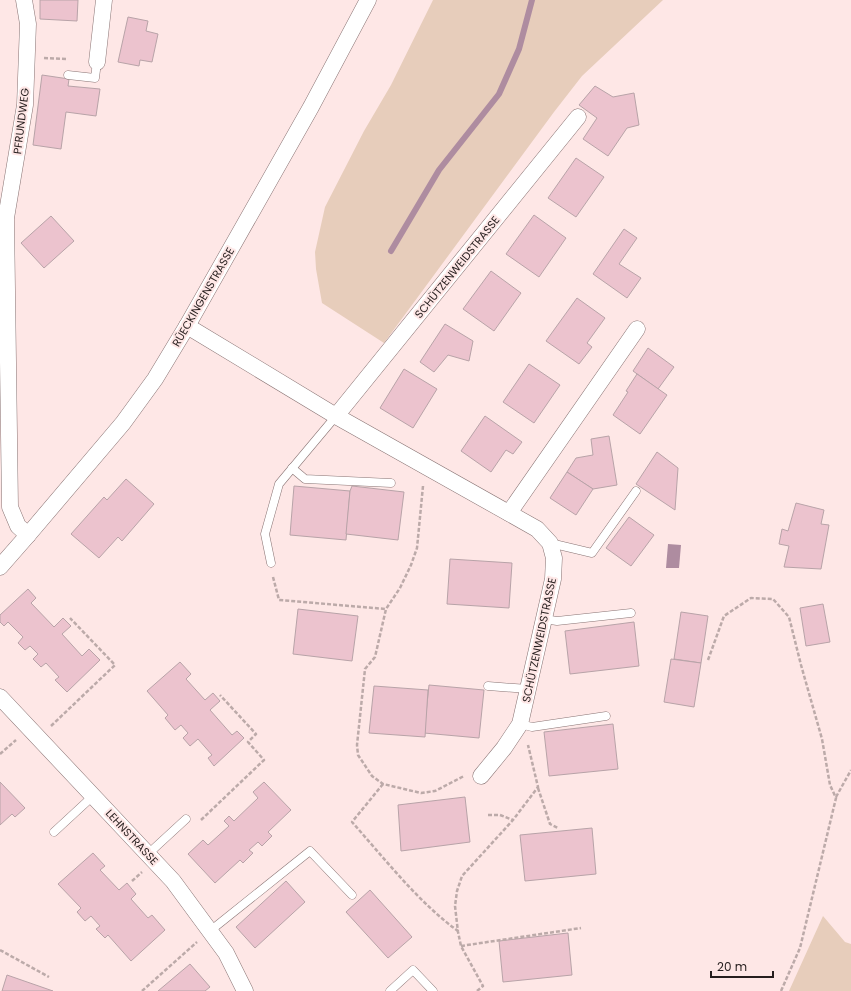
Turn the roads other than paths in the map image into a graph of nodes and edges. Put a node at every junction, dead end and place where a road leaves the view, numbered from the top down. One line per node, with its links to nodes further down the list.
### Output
1 (24, 0): 7 (street, PFRUNDWEG)
2 (104, 0): 4 (street)
3 (368, 0): 8 (street, RÜECKINGENSTRASSE)
4 (97, 62): 5 (lane)
5 (68, 75)
6 (578, 117): 10 (street, SCHÜTZENWEIDSTRASSE)
7 (3, 220): 15 (street, PFRUNDWEG)
8 (187, 326): 10 (street); 15 (street, RÜECKINGENSTRASSE)
9 (637, 329): 14 (street)
10 (336, 416): 11 (lane); 14 (street)
11 (292, 468): 12 (lane); 17 (lane)
12 (391, 483)
13 (636, 491): 16 (lane)
14 (509, 513): 16 (street)
15 (28, 535): 18 (street, RÜECKINGENSTRASSE)
16 (550, 543): 20 (street, SCHÜTZENWEIDSTRASSE)
17 (271, 563)
18 (0, 567)
19 (631, 613): 20 (lane)
20 (544, 619): 22 (street, SCHÜTZENWEIDSTRASSE)
21 (488, 686): 22 (lane)
22 (528, 689): 25 (street, SCHÜTZENWEIDSTRASSE)
23 (0, 697): 27 (street, LEHNSTRASSE)
24 (606, 716): 25 (lane)
25 (520, 724): 26 (street, SCHÜTZENWEIDSTRASSE)
26 (474, 775)
27 (93, 796): 29 (lane); 30 (street, LEHNSTRASSE)
28 (186, 819): 30 (lane)
29 (54, 832)
30 (148, 854): 32 (street, LEHNSTRASSE)
31 (352, 895): 32 (lane)
32 (206, 935): 33 (street, LEHNSTRASSE)
33 (244, 991)
34 (390, 991): 35 (lane)
35 (433, 991)

